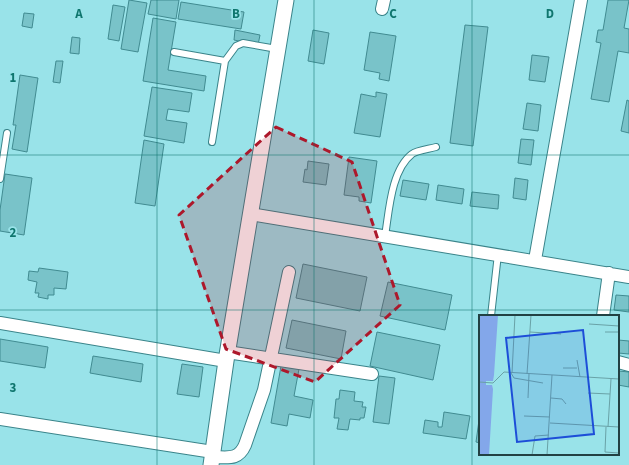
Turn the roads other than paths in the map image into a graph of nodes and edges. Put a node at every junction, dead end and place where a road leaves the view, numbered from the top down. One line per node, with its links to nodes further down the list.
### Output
1 (286, 0): 3 (street)
2 (581, 0): 13 (street)
3 (278, 49): 5 (lane); 10 (street)
4 (174, 52): 5 (lane)
5 (226, 61): 7 (lane)
6 (7, 133): 9 (lane)
7 (212, 142)
8 (436, 148): 11 (lane)
9 (0, 179)
10 (250, 214): 11 (street); 20 (street)
11 (385, 236): 12 (street)
12 (498, 254): 13 (street); 17 (lane)
13 (535, 260): 15 (street)
14 (289, 272): 21 (street)
15 (609, 273): 16 (street); 18 (street)
16 (629, 277)
17 (491, 315)
18 (603, 315)
19 (0, 323): 20 (street)
20 (227, 356): 21 (street); 26 (street)
21 (271, 358): 24 (street); 26 (street)
22 (619, 362): 23 (street)
23 (629, 365)
24 (372, 374)
25 (0, 419): 26 (street)
26 (212, 458)

